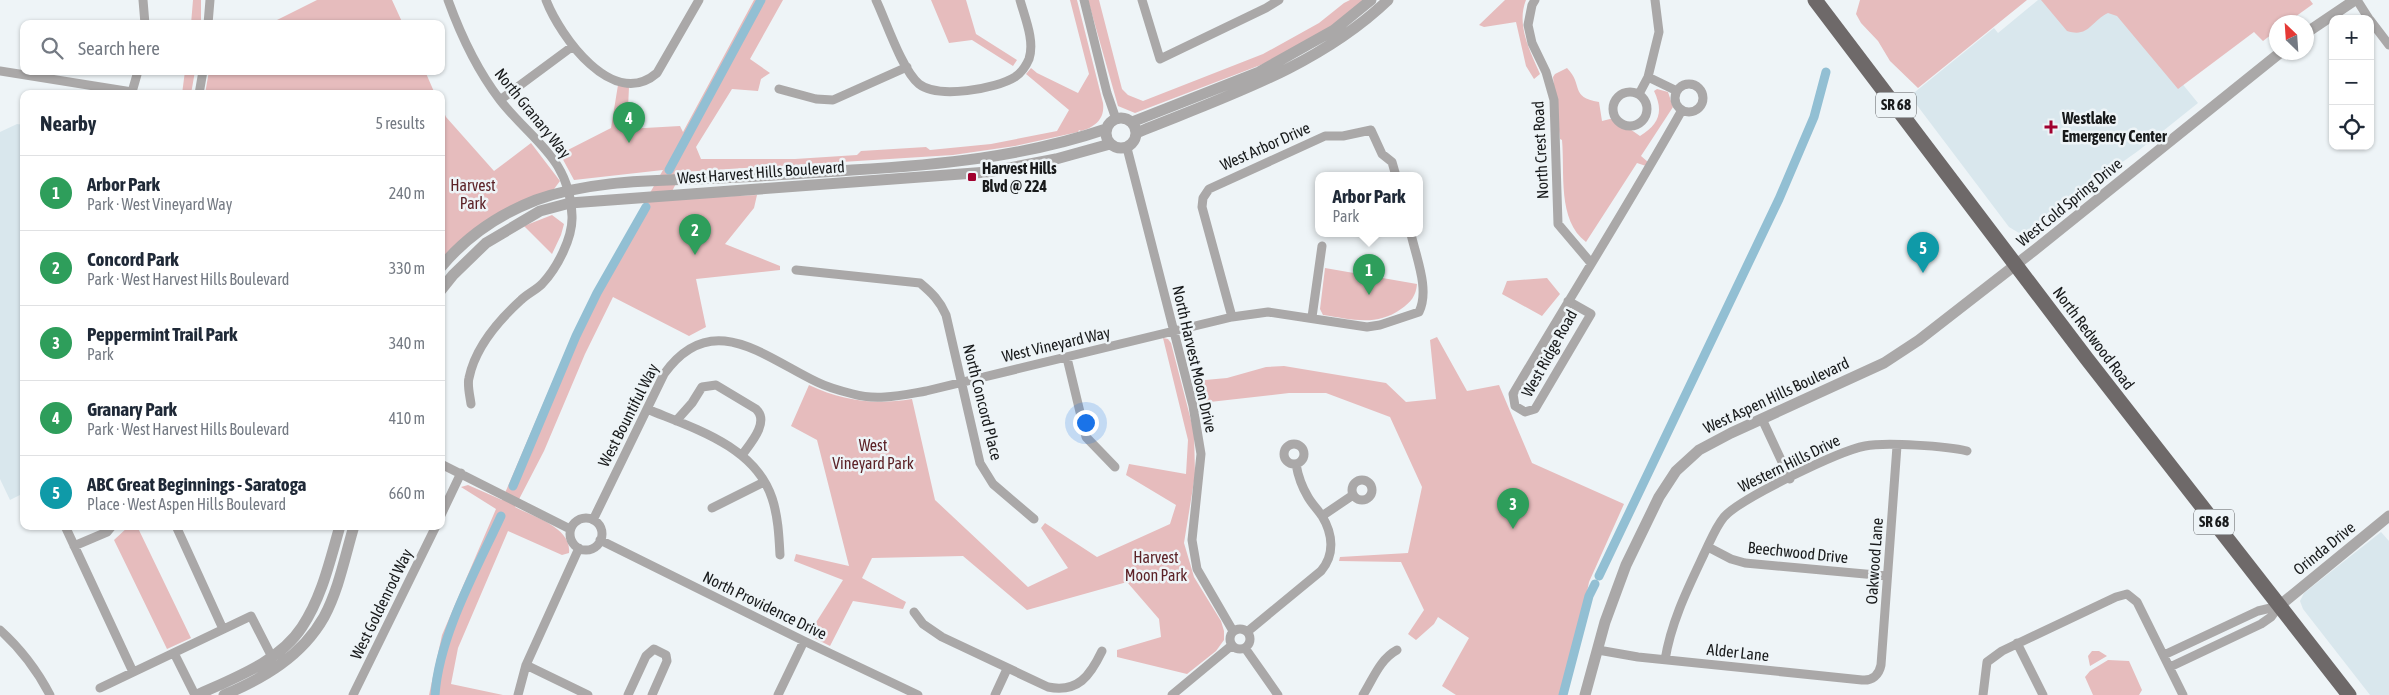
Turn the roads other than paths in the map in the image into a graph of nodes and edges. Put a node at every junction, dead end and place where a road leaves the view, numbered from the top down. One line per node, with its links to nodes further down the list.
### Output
1 (143, 0): 18 (street)
2 (210, 0): 19 (street)
3 (448, 0): 38 (street, North Granary Way)
4 (546, 0): 23 (street)
5 (699, 0): 23 (street)
6 (876, 0): 25 (street)
7 (1020, 0): 25 (street)
8 (1084, 0): 40 (street)
9 (1142, 0): 10 (street)
10 (1279, 0)
11 (1371, 0): 41 (street)
12 (1388, 0): 43 (street)
13 (1535, 0): 51 (street, North Crest Road)
14 (1655, 0): 31 (street)
15 (1815, 0): 52 (main road, North Redwood Road / SR 68)
16 (2356, 0): 17 (street); 21 (street)
17 (2367, 15)
18 (145, 20)
19 (208, 20)
20 (2374, 24): 22 (street)
21 (2314, 28)
22 (2389, 45)
23 (573, 46): 38 (street)
24 (2271, 60): 52 (street, West Cold Spring Drive)
25 (906, 67): 32 (street)
26 (0, 71): 27 (street)
27 (20, 74)
28 (25, 75): 33 (street)
29 (137, 75): 34 (street)
30 (202, 75): 35 (street)
31 (1648, 77): 36 (street); 37 (street)
32 (779, 89)
33 (119, 90)
34 (133, 90)
35 (200, 90)
36 (1677, 91): 39 (street); 39 (street)
37 (1639, 94)
38 (500, 100): 47 (street, North Granary Way)
39 (1682, 110): 51 (street, West Ridge Road)
40 (1116, 118): 41 (street); 42 (street)
41 (1132, 122): 43 (street)
42 (1106, 129): 44 (street); 47 (street, West Harvest Hills Boulevard)
43 (1136, 134): 45 (street)
44 (1110, 144): 45 (street); 47 (street, West Harvest Hills Boulevard)
45 (1127, 148): 58 (street, North Harvest Moon Drive)
46 (1395, 172): 56 (street, West Arbor Drive)
47 (568, 197): 50 (street, West Harvest Hills Boulevard); 54 (street, West Harvest Hills Boulevard); 62 (street, North Granary Way)
48 (1412, 237): 57 (street, West Vineyard Way)
49 (1322, 246): 57 (street)
50 (445, 263)
51 (1590, 263): 55 (street, West Ridge Road)
52 (2017, 264): 64 (street, West Aspen Hills Boulevard); 95 (main road, North Redwood Road / SR 68)
53 (796, 270): 61 (street, North Concord Place)
54 (445, 285)
55 (1568, 301): 55 (street, West Ridge Road)
56 (1232, 317): 57 (street, West Vineyard Way); 58 (street, West Vineyard Way)
57 (1312, 317)
58 (1174, 332): 60 (street, West Vineyard Way); 99 (street, North Harvest Moon Drive)
59 (708, 340): 61 (street, West Vineyard Way); 63 (street, West Bountiful Way)
60 (1066, 358): 61 (street, West Vineyard Way); 71 (street)
61 (962, 382): 80 (street, North Concord Place)
62 (472, 404)
63 (647, 409): 65 (street); 81 (street, West Bountiful Way)
64 (1762, 419): 73 (street); 106 (street, West Aspen Hills Boulevard)
65 (676, 421): 68 (street); 68 (street)
66 (1897, 446): 67 (street, Western Hills Drive); 73 (street, Western Hills Drive); 94 (street, Oakwood Lane)
67 (1967, 451)
68 (742, 455): 74 (street)
69 (1296, 464): 78 (street)
70 (445, 466): 72 (street)
71 (1115, 467)
72 (461, 473): 76 (street); 82 (street)
73 (1790, 478): 91 (street, Western Hills Drive)
74 (764, 482): 77 (street); 93 (street)
75 (1353, 495): 78 (street)
76 (445, 507)
77 (712, 508)
78 (1322, 516): 100 (street)
79 (2389, 516): 95 (street, Orinda Drive)
80 (1034, 519)
81 (593, 520): 82 (street); 89 (street)
82 (570, 529): 92 (street)
83 (67, 530): 90 (street)
84 (109, 530): 90 (street)
85 (178, 530): 97 (street)
86 (339, 530): 110 (street)
87 (353, 530): 120 (street)
88 (434, 530): 121 (street, West Goldenrod Way)
89 (600, 540): 92 (street); 101 (street, North Providence Drive)
90 (74, 546): 115 (street)
91 (1708, 547): 94 (street, Beechwood Drive); 111 (street, Western Hills Drive)
92 (580, 548): 112 (street)
93 (780, 555)
94 (1887, 576): 116 (street, Oakwood Lane)
95 (2278, 606): 109 (street); 113 (street); 136 (main road, North Redwood Road / SR 68)
96 (914, 612): 114 (street)
97 (223, 629): 108 (street); 110 (street)
98 (0, 630): 118 (street)
99 (1234, 631): 100 (street); 103 (street)
100 (1247, 632): 104 (street)
101 (804, 642): 126 (street); 127 (street, North Providence Drive)
102 (2017, 644): 109 (street); 133 (street); 134 (street)
103 (1231, 646): 104 (street); 129 (street)
104 (1245, 648): 130 (street)
105 (1397, 650): 131 (street)
106 (1598, 650): 111 (street, Alder Lane); 132 (street, West Aspen Hills Boulevard)
107 (1102, 651): 114 (street)
108 (174, 653): 115 (street); 119 (street)
109 (2164, 655): 113 (street)
110 (272, 657): 119 (street)
111 (1665, 660): 116 (street, Alder Lane)
112 (526, 665): 122 (street); 123 (street)
113 (2170, 667): 135 (street)
114 (1007, 669): 128 (street)
115 (133, 672): 117 (street)
116 (1876, 676)
117 (100, 688)
118 (50, 695)
119 (196, 695)
120 (224, 695)
121 (353, 695)
122 (518, 695)
123 (588, 695)
124 (628, 695): 125 (street)
125 (652, 695)
126 (778, 695)
127 (918, 695)
128 (996, 695)
129 (1172, 695)
130 (1278, 695)
131 (1363, 695)
132 (1585, 695)
133 (1983, 695)
134 (2043, 695)
135 (2183, 695)
136 (2348, 695)

